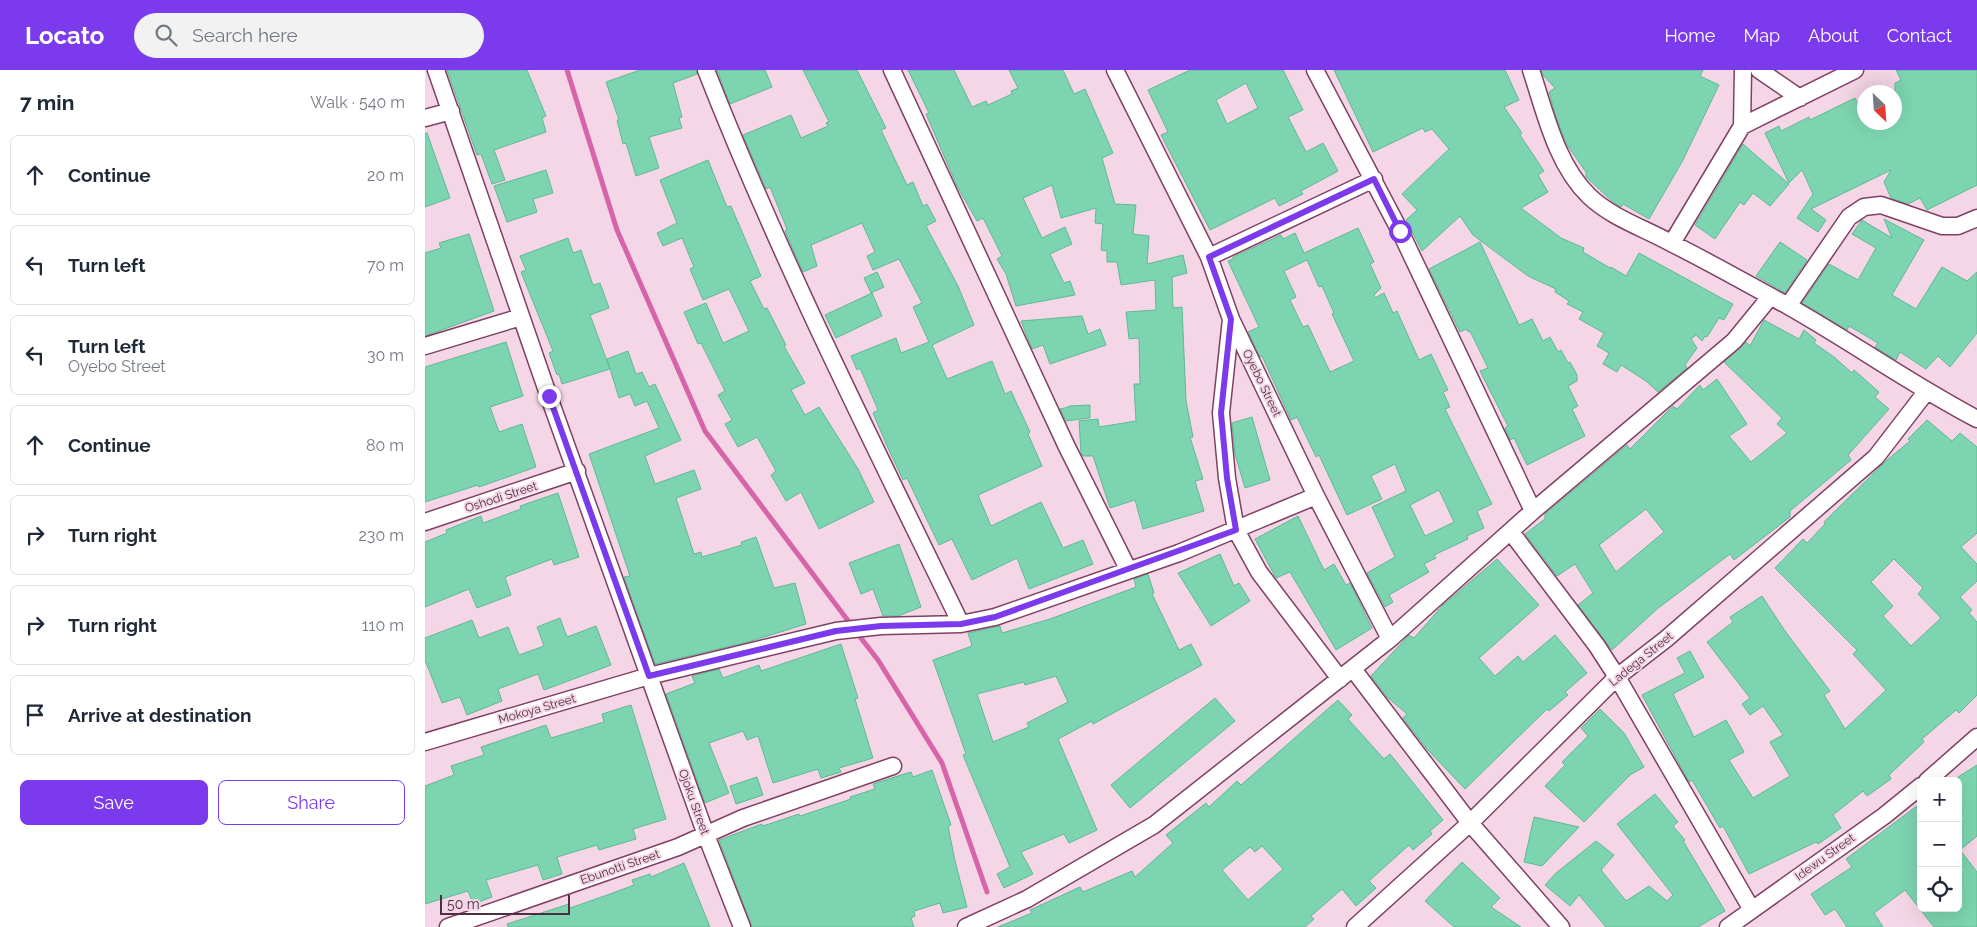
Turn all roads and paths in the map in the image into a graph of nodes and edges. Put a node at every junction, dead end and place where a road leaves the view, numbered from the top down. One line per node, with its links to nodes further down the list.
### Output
1 (436, 70): 11 (street, Ojoku Street)
2 (706, 70): 32 (street)
3 (892, 70): 31 (street)
4 (1115, 70): 17 (street, Oyebo Street)
5 (1315, 70): 14 (street)
6 (1531, 70): 16 (street)
7 (1743, 70): 13 (street)
8 (1759, 70): 10 (street)
9 (1855, 70): 10 (street)
10 (1800, 98): 13 (street)
11 (451, 111): 12 (street); 20 (street, Ojoku Street)
12 (425, 118)
13 (1742, 126): 16 (street)
14 (1374, 179): 17 (street); 27 (street)
15 (1977, 218): 19 (street)
16 (1672, 243): 18 (street)
17 (1209, 257): 21 (street, Oyebo Street)
18 (1770, 297): 19 (street); 27 (street)
19 (1788, 306): 23 (street)
20 (521, 316): 22 (street); 25 (street, Ojoku Street)
21 (1231, 319): 26 (street, Oyebo Street); 29 (street)
22 (425, 346)
23 (1926, 392): 24 (street); 36 (street, Ladega Street)
24 (1977, 419)
25 (577, 472): 28 (street, Oshodi Street); 35 (street, Ojoku Street)
26 (1316, 496): 29 (street, Mokoya Street); 33 (street, Oyebo Street)
27 (1533, 511): 30 (street)
28 (425, 522)
29 (1236, 530): 31 (street, Mokoya Street); 37 (street)
30 (1511, 532): 33 (street); 36 (street)
31 (1128, 569): 32 (street, Mokoya Street)
32 (961, 624): 35 (street, Mokoya Street)
33 (1390, 639): 34 (street)
34 (1353, 669): 37 (street); 43 (street)
35 (649, 676): 39 (street, Mokoya Street); 44 (street, Ojoku Street)
36 (1617, 677): 43 (street, Ladega Street); 45 (street)
37 (1340, 679): 48 (street)
38 (1977, 737): 41 (street)
39 (425, 742)
40 (893, 766): 44 (street, Ebunotti Street)
41 (1932, 777)
42 (1917, 789): 45 (street, Idewu Street)
43 (1470, 822): 49 (street, Ladega Street); 50 (street)
44 (706, 835): 46 (street, Ebunotti Street); 47 (street, Ojoku Street)
45 (1752, 910): 51 (street, Idewu Street)
46 (448, 927)
47 (742, 927)
48 (966, 927)
49 (1355, 927)
50 (1561, 927)
51 (1728, 927)

